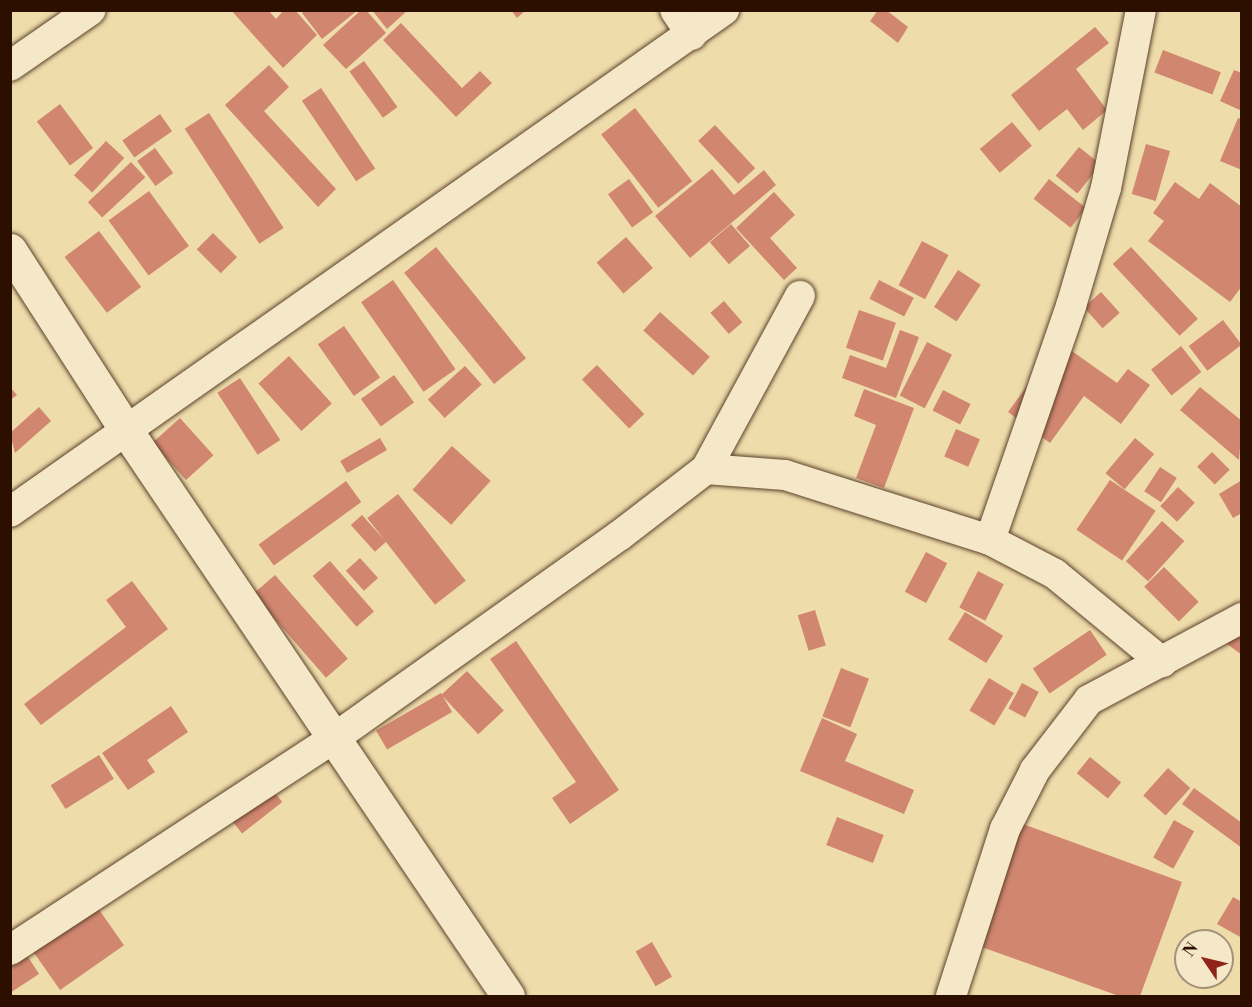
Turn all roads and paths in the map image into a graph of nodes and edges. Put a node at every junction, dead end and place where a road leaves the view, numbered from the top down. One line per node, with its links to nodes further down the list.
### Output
1 (92, 10): 6 (street)
2 (675, 10): 5 (street)
3 (724, 10): 5 (street)
4 (1141, 10): 12 (street)
5 (692, 35): 9 (street)
6 (10, 66)
7 (10, 249): 9 (street)
8 (800, 296): 10 (street)
9 (129, 433): 11 (street); 15 (street)
10 (706, 470): 12 (street); 15 (street)
11 (10, 512)
12 (990, 540): 14 (street)
13 (1242, 618): 14 (street)
14 (1162, 662): 18 (street)
15 (333, 739): 16 (street); 17 (street)
16 (10, 950)
17 (508, 996)
18 (951, 996)

